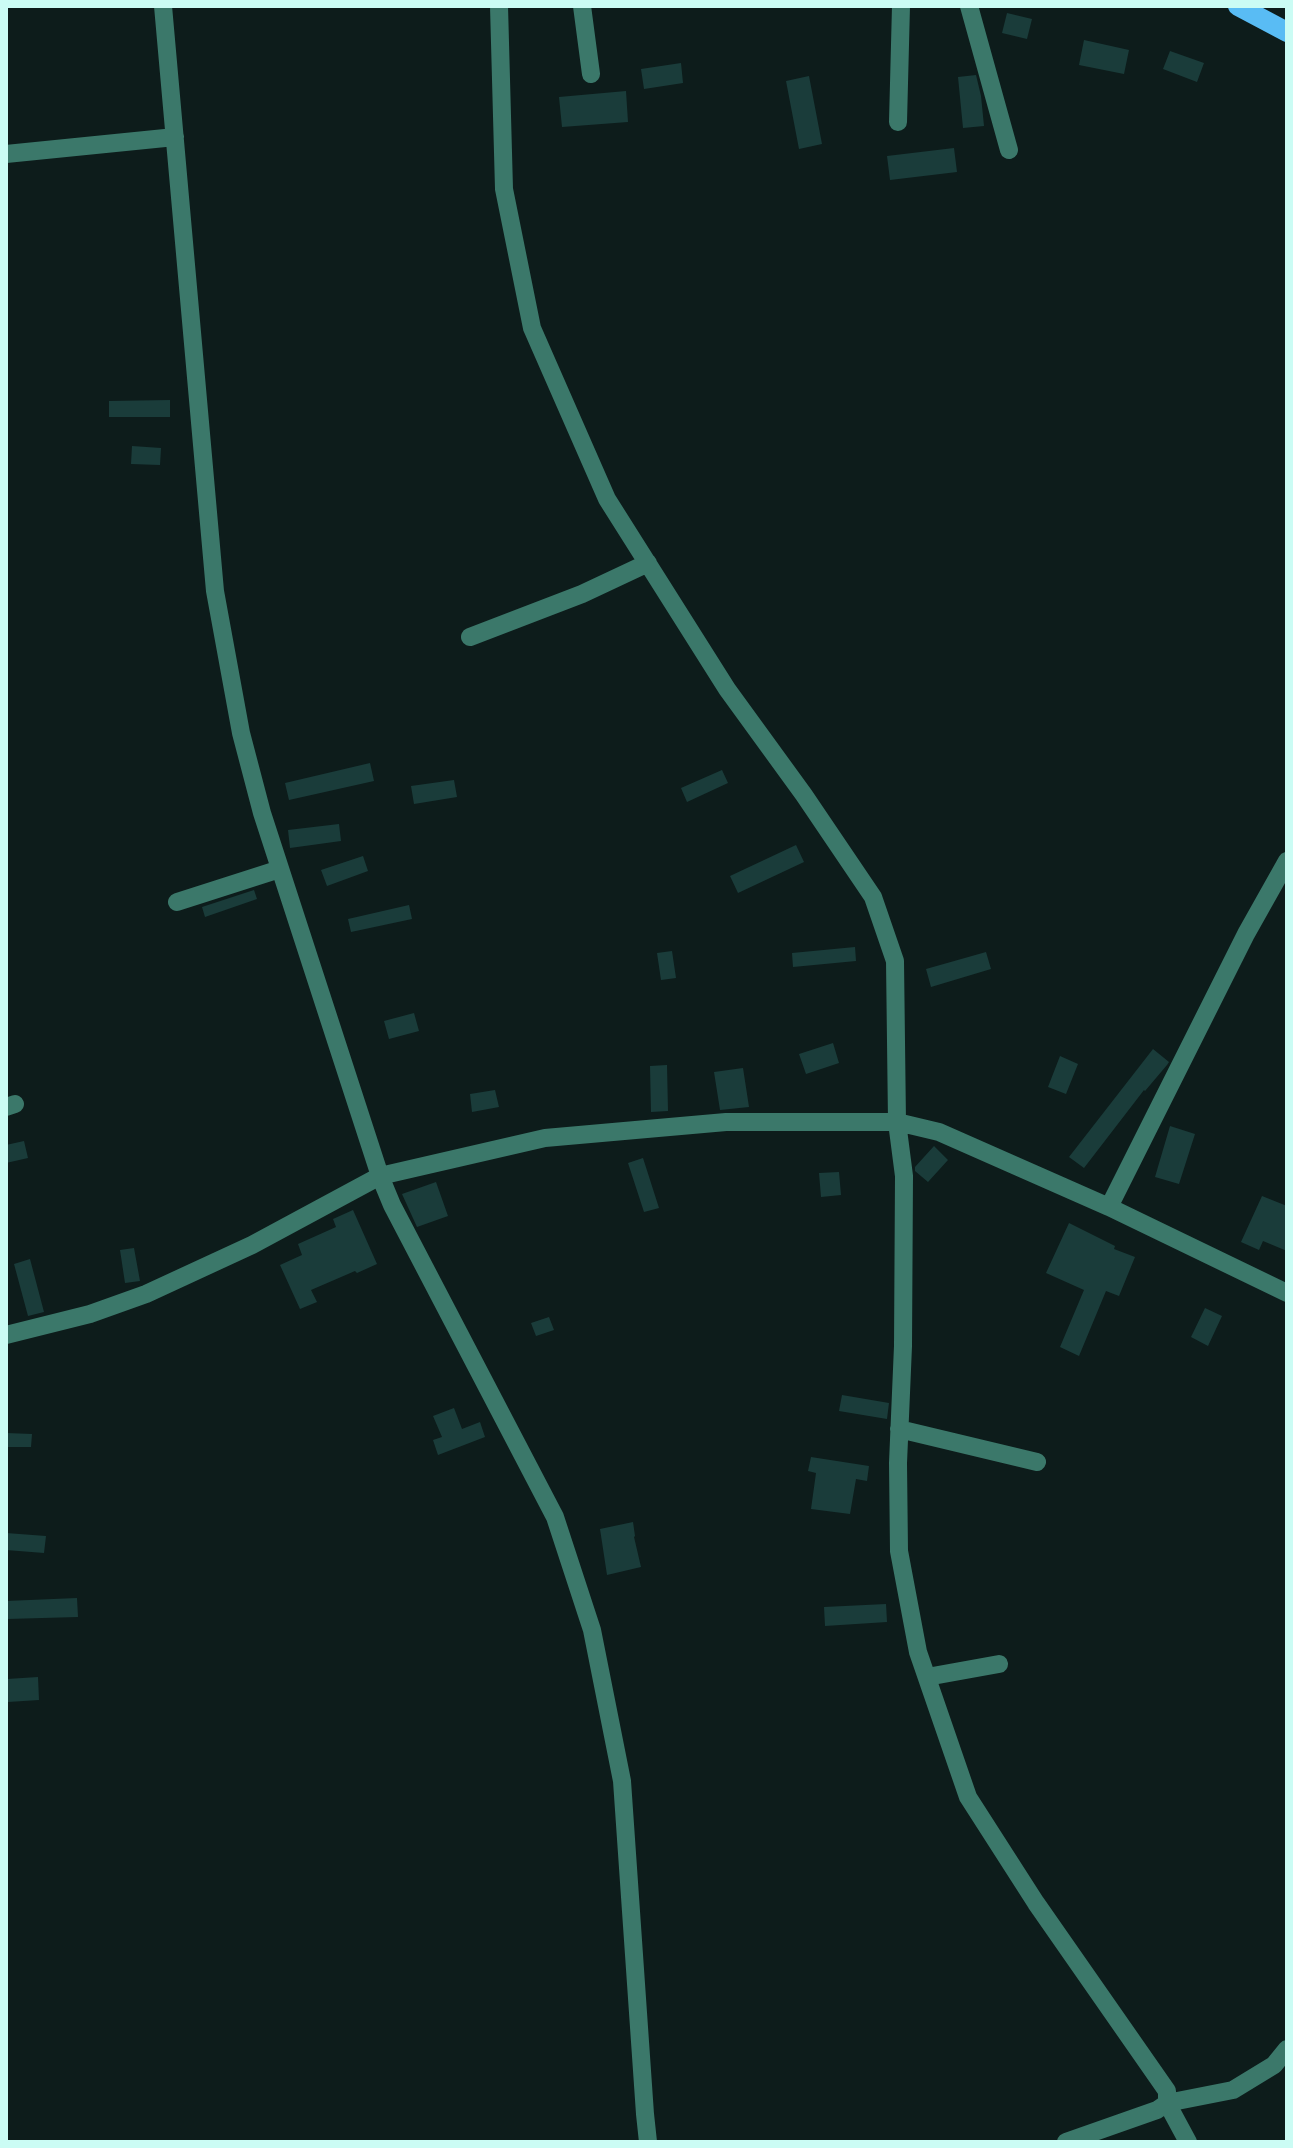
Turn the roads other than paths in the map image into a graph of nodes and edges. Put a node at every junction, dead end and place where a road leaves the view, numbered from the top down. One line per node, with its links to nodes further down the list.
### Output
1 (163, 6): 10 (street)
2 (499, 6): 13 (street)
3 (582, 6): 8 (street)
4 (901, 6): 9 (street)
5 (969, 6): 11 (street)
6 (1238, 6): 7 (main road)
7 (1287, 32)
8 (591, 74)
9 (898, 122)
10 (175, 137): 12 (street); 16 (street)
11 (1009, 150)
12 (6, 154)
13 (648, 563): 14 (street); 18 (street)
14 (470, 637)
15 (1287, 861): 20 (street)
16 (280, 869): 17 (street); 19 (street)
17 (177, 902)
18 (897, 1122): 19 (street); 20 (street); 23 (street)
19 (380, 1176): 22 (street); 30 (street)
20 (1109, 1207): 21 (street)
21 (1287, 1293)
22 (6, 1335)
23 (899, 1429): 24 (street); 26 (street)
24 (1037, 1462)
25 (999, 1664): 26 (street)
26 (927, 1677): 29 (street)
27 (1287, 2049): 28 (street)
28 (1280, 2069): 29 (street)
29 (1167, 2103): 31 (street); 32 (street)
30 (648, 2142)
31 (1066, 2142)
32 (1188, 2142)

